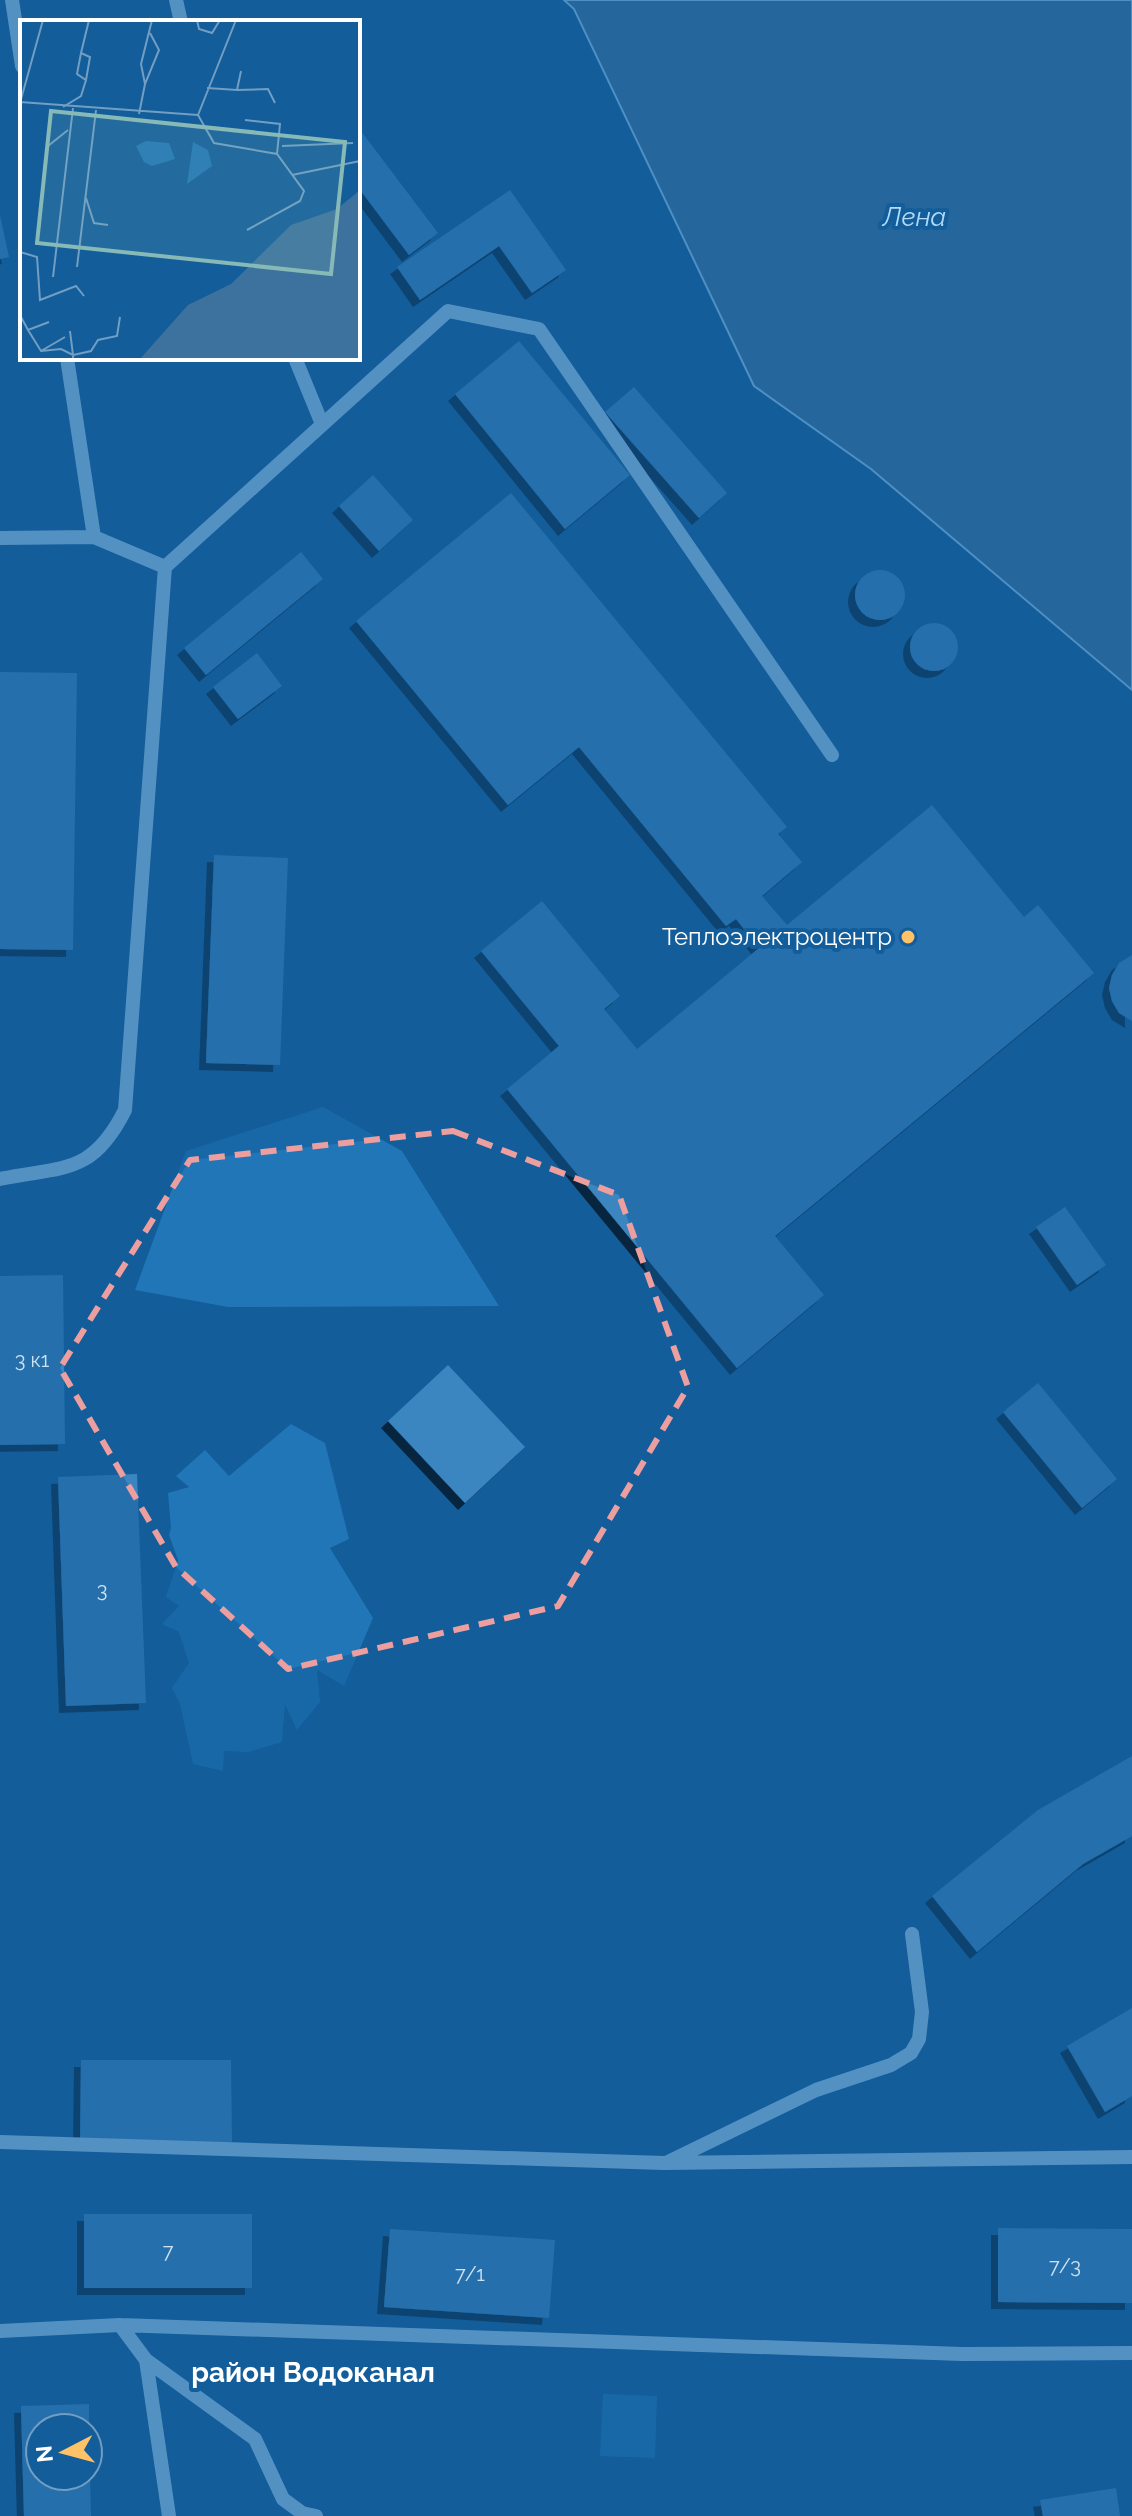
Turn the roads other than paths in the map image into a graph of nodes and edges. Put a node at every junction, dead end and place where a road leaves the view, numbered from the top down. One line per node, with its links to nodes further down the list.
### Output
1 (12, 0): 4 (lane)
2 (176, 0): 3 (lane)
3 (181, 20)
4 (20, 53)
5 (67, 360): 8 (lane)
6 (296, 360): 7 (lane)
7 (322, 424): 10 (lane); 11 (lane)
8 (94, 537): 9 (lane); 10 (lane)
9 (0, 538)
10 (165, 567): 12 (lane)
11 (832, 755)
12 (0, 1179)
13 (912, 1934): 16 (lane)
14 (0, 2142): 16 (lane)
15 (1132, 2157): 16 (lane)
16 (664, 2163)
17 (120, 2325): 18 (lane); 19 (lane); 20 (lane)
18 (0, 2331)
19 (1132, 2353)
20 (146, 2360): 21 (lane); 22 (lane)
21 (169, 2516)
22 (316, 2516)

